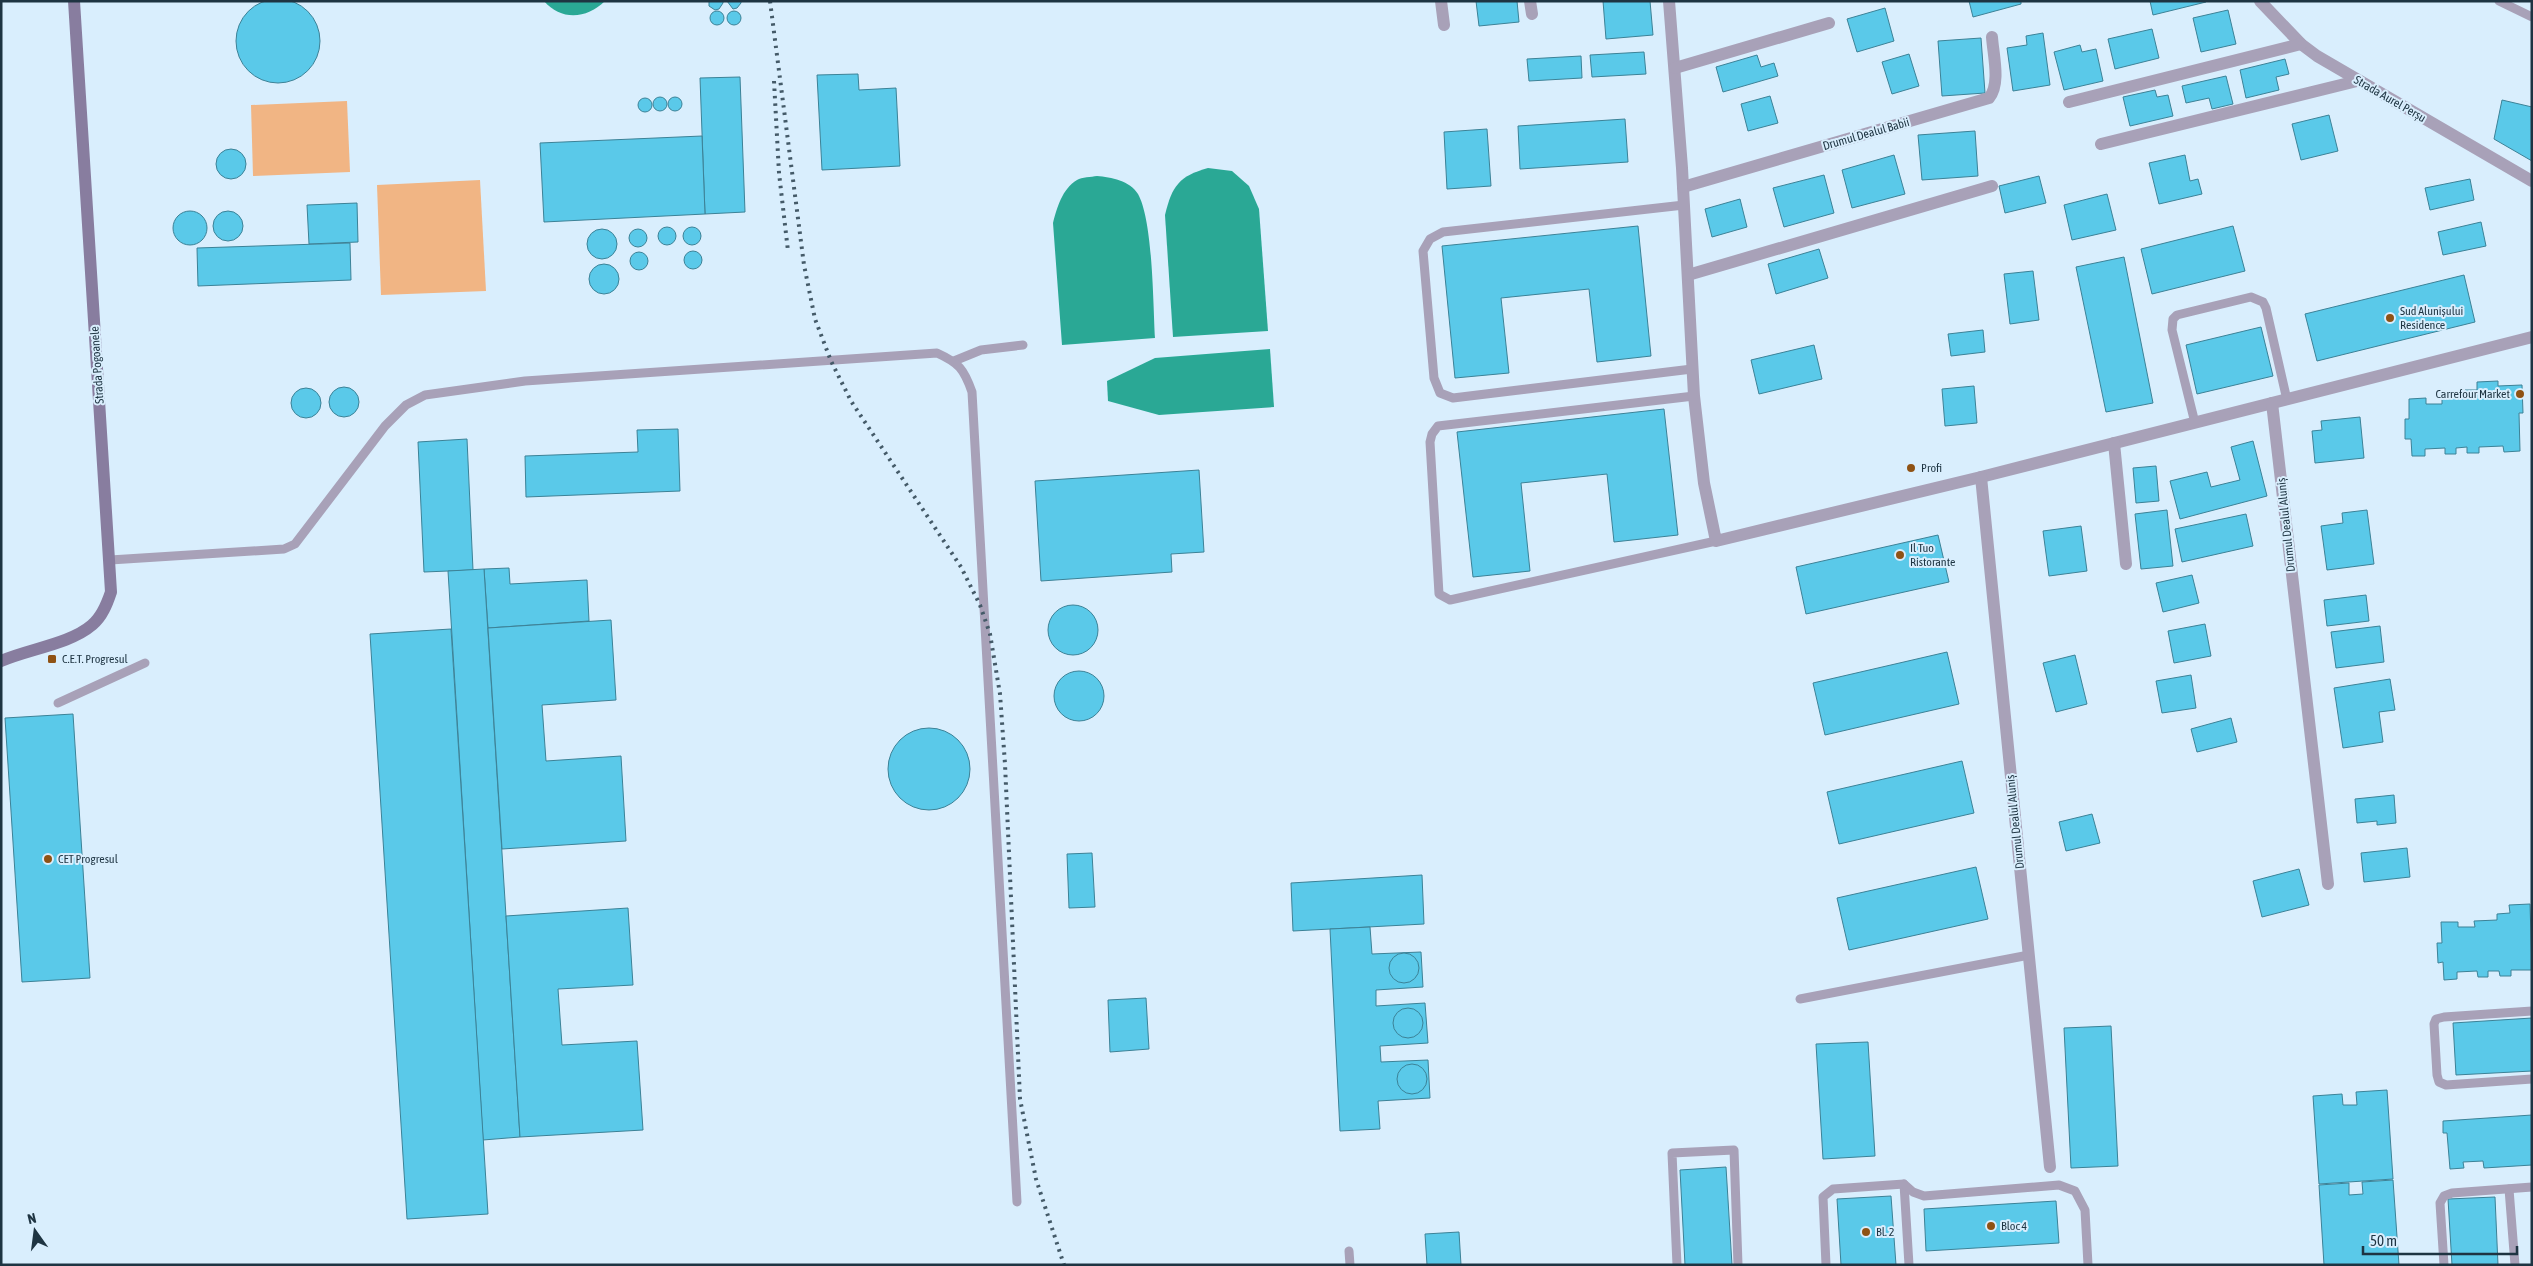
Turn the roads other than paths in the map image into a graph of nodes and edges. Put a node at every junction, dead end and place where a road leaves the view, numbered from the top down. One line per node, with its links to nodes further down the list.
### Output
1 (74, 1): 31 (street, Strada Pogoanele)
2 (1441, 1): 8 (street)
3 (1669, 1): 11 (street)
4 (2260, 1): 10 (street, Strada Aurel Perșu)
5 (2499, 1): 6 (lane)
6 (2532, 17)
7 (1829, 23): 11 (street)
8 (1444, 26)
9 (1992, 37): 17 (street, Drumul Dealul Babii)
10 (2301, 44): 12 (street, Strada Aurel Perșu); 13 (street)
11 (1676, 68): 17 (street)
12 (2357, 81): 14 (street); 15 (street, Strada Aurel Perșu)
13 (2069, 102)
14 (2101, 144)
15 (2532, 181)
16 (1992, 186): 19 (street)
17 (1683, 187): 18 (street)
18 (1684, 205): 19 (street); 23 (lane)
19 (1688, 275): 23 (street)
20 (2532, 337): 25 (street)
21 (1023, 345): 22 (lane)
22 (954, 361): 31 (lane); 45 (lane)
23 (1692, 369): 24 (street)
24 (1694, 396): 30 (street); 30 (lane)
25 (2288, 400): 26 (street); 27 (lane)
26 (2272, 403): 27 (street); 36 (street, Drumul Dealul Aluniș)
27 (2195, 423): 28 (street)
28 (2114, 444): 29 (street); 32 (street)
29 (1981, 478): 30 (street); 37 (street, Drumul Dealul Aluniș)
30 (1716, 541)
31 (110, 560): 33 (street, Strada Pogoanele)
32 (2126, 564)
33 (1, 662)
34 (145, 662): 35 (lane)
35 (58, 703)
36 (2328, 884)
37 (2029, 955): 38 (lane); 41 (street, Drumul Dealul Aluniș)
38 (1800, 999)
39 (2532, 1011): 40 (lane)
40 (2532, 1079)
41 (2050, 1167)
42 (1904, 1184): 50 (lane); 51 (lane); 52 (lane)
43 (2532, 1187): 44 (lane)
44 (2509, 1189): 53 (lane); 54 (lane)
45 (1017, 1202)
46 (1349, 1251): 47 (lane)
47 (1350, 1265)
48 (1677, 1265): 49 (lane)
49 (1738, 1265)
50 (1826, 1265)
51 (1909, 1265)
52 (2088, 1265)
53 (2444, 1265)
54 (2515, 1265)

